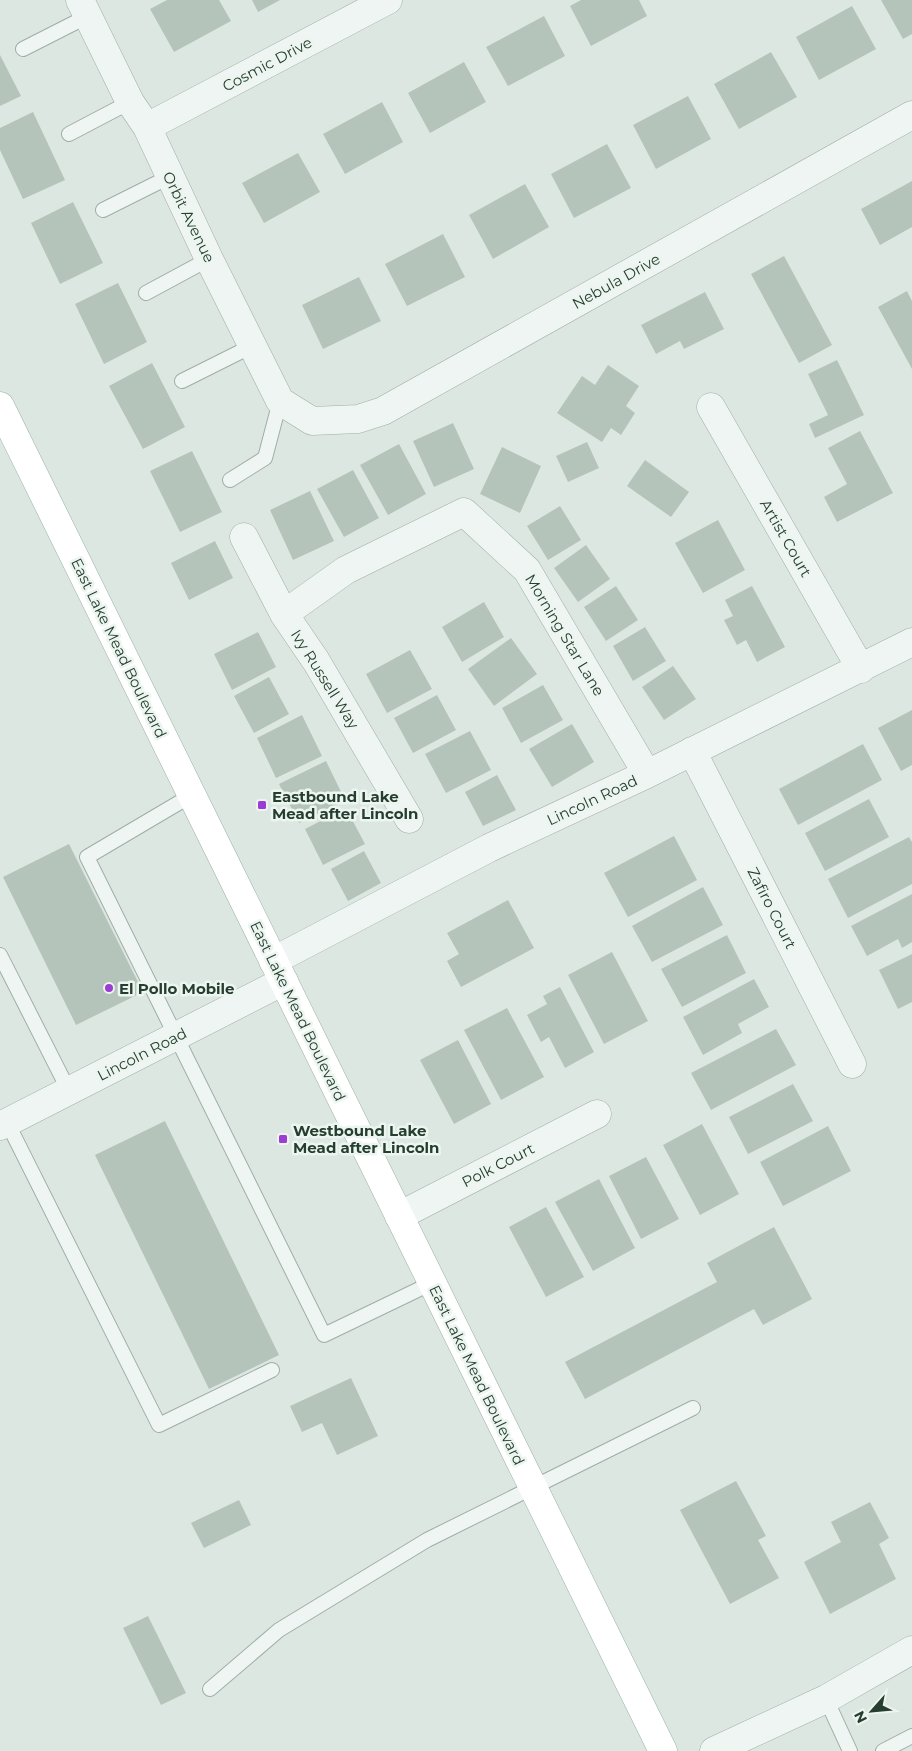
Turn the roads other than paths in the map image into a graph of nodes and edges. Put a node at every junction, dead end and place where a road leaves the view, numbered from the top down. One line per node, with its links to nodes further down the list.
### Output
1 (388, 0): 6 (street, Cosmic Drive)
2 (84, 8): 3 (lane); 4 (street, Orbit Avenue)
3 (23, 50)
4 (130, 102): 6 (street, Orbit Avenue); 7 (lane)
5 (912, 115): 14 (street, Nebula Drive)
6 (146, 127): 8 (street, Orbit Avenue)
7 (69, 134)
8 (169, 177): 9 (lane); 10 (street, Orbit Avenue)
9 (103, 210)
10 (209, 259): 11 (lane); 12 (street, Orbit Avenue)
11 (146, 293)
12 (252, 346): 13 (lane); 14 (street, Orbit Avenue)
13 (182, 381)
14 (280, 401): 17 (lane)
15 (0, 406): 24 (main road, East Lake Mead Boulevard)
16 (712, 407): 21 (street, Artist Court)
17 (230, 480)
18 (244, 537): 19 (street, Ivy Russell Way)
19 (284, 614): 23 (street, Morning Star Lane); 25 (street, Ivy Russell Way)
20 (912, 642): 21 (street, Lincoln Road)
21 (861, 669): 22 (street, Lincoln Road)
22 (692, 751): 23 (street, Lincoln Road); 29 (street, Zafiro Court)
23 (647, 774): 27 (street, Lincoln Road)
24 (192, 795): 27 (main road, East Lake Mead Boulevard); 28 (lane)
25 (409, 819)
26 (0, 955): 30 (lane)
27 (278, 971): 28 (street, Lincoln Road); 33 (main road, East Lake Mead Boulevard)
28 (175, 1037): 30 (street, Lincoln Road); 34 (lane)
29 (852, 1064)
30 (70, 1091): 32 (street, Lincoln Road)
31 (597, 1114): 33 (street, Polk Court)
32 (3, 1124): 35 (lane)
33 (400, 1216): 34 (main road, East Lake Mead Boulevard)
34 (432, 1283): 37 (main road, East Lake Mead Boulevard)
35 (272, 1370)
36 (693, 1408): 37 (lane)
37 (532, 1487): 39 (lane); 42 (main road, East Lake Mead Boulevard)
38 (912, 1650): 40 (street)
39 (210, 1689)
40 (826, 1699): 43 (street); 44 (lane)
41 (912, 1736): 45 (lane)
42 (663, 1751)
43 (714, 1751)
44 (850, 1751)
45 (883, 1751)

